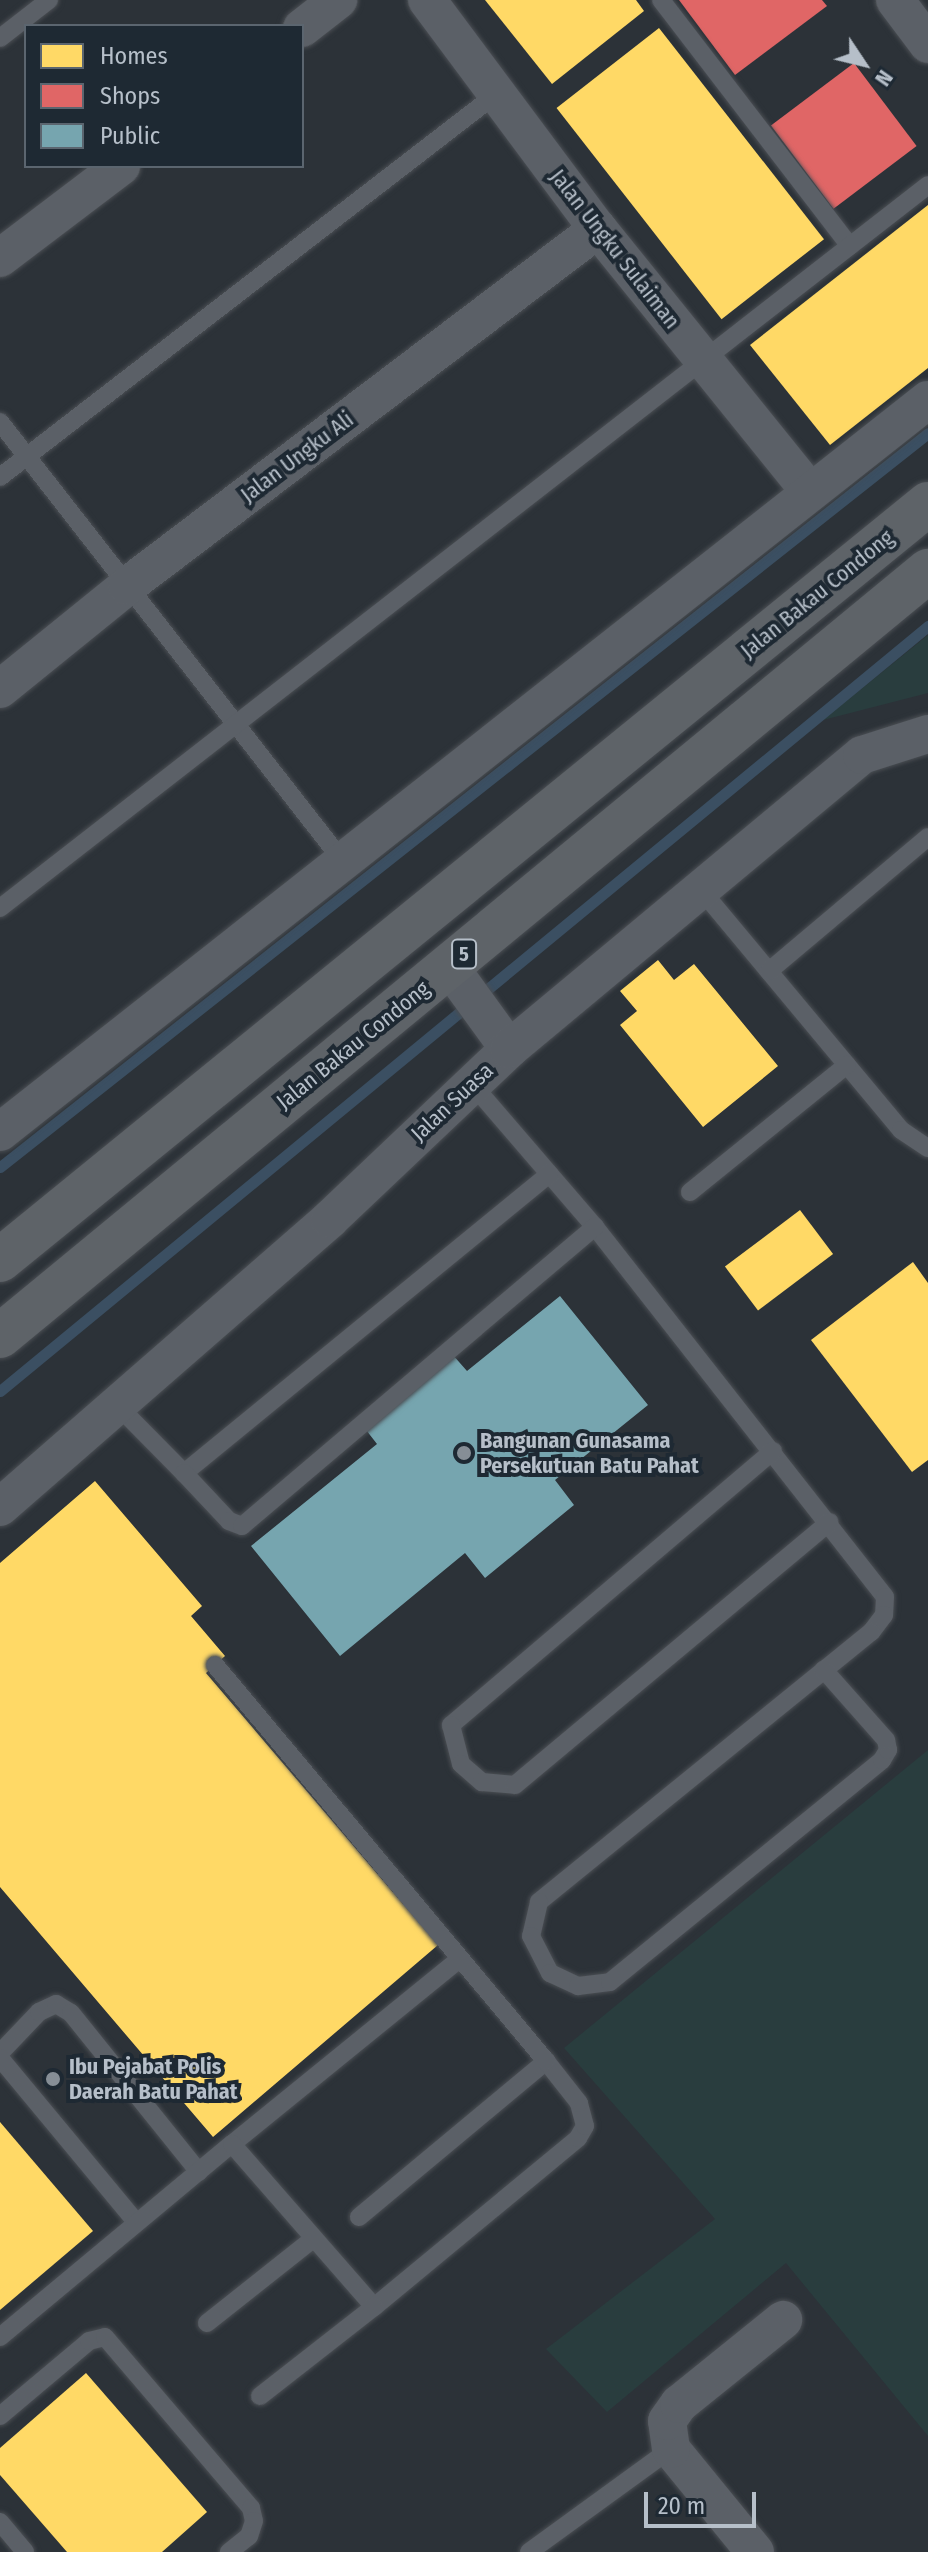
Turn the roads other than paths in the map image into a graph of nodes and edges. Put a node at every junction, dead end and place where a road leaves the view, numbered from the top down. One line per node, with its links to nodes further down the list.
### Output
1 (49, 0): 7 (lane)
2 (338, 0): 6 (street)
3 (427, 0): 9 (street, Jalan Ungku Sulaiman)
4 (661, 0): 13 (lane)
5 (895, 0): 8 (street)
6 (304, 26)
7 (0, 38)
8 (928, 44)
9 (495, 95): 12 (street, Jalan Ungku Sulaiman); 18 (lane)
10 (118, 168): 14 (street)
11 (928, 185): 13 (lane)
12 (598, 229): 15 (street, Jalan Ungku Sulaiman); 23 (street, Jalan Ungku Ali)
13 (850, 246): 15 (lane)
14 (0, 258)
15 (703, 360): 20 (street, Jalan Ungku Sulaiman); 25 (lane)
16 (928, 400): 20 (street)
17 (0, 422): 18 (lane)
18 (27, 457): 19 (lane); 23 (lane)
19 (0, 477)
20 (810, 492): 28 (street)
21 (928, 504): 41 (main road, Jalan Bakau Condong)
22 (928, 571): 32 (main road, Jalan Bakau Condong / 5)
23 (127, 586): 24 (street, Jalan Ungku Ali); 25 (lane)
24 (0, 689)
25 (235, 724): 28 (lane); 30 (lane)
26 (928, 734): 29 (street, Jalan Suasa)
27 (928, 837): 31 (lane)
28 (341, 859): 36 (street)
29 (702, 891): 31 (lane); 33 (street, Jalan Suasa)
30 (0, 908)
31 (769, 971): 34 (lane)
32 (458, 978): 33 (street); 42 (main road, Jalan Bakau Condong / 5)
33 (500, 1035): 35 (street, Jalan Suasa)
34 (847, 1065): 37 (lane); 39 (lane)
35 (472, 1084): 38 (lane); 43 (street, Jalan Suasa)
36 (0, 1132)
37 (928, 1148)
38 (549, 1174): 40 (lane); 45 (lane)
39 (690, 1192)
40 (595, 1227): 44 (lane); 45 (lane)
41 (0, 1260)
42 (0, 1336)
43 (118, 1406): 45 (lane); 46 (street, Jalan Suasa)
44 (773, 1451): 47 (lane); 47 (lane)
45 (184, 1473)
46 (0, 1507)
47 (830, 1522): 49 (lane)
48 (215, 1665): 50 (lane)
49 (824, 1670): 49 (lane)
50 (460, 1959): 52 (lane); 53 (lane)
51 (0, 2055): 54 (lane); 56 (lane)
52 (546, 2061): 55 (lane); 58 (lane)
53 (232, 2144): 54 (lane); 57 (lane)
54 (199, 2172): 56 (lane)
55 (359, 2217)
56 (137, 2223): 61 (lane)
57 (313, 2239): 58 (lane); 60 (lane)
58 (374, 2307): 62 (lane)
59 (783, 2320): 64 (street)
60 (207, 2323)
61 (0, 2337)
62 (260, 2396)
63 (0, 2416): 67 (lane)
64 (671, 2449): 68 (lane); 69 (street)
65 (0, 2522): 66 (lane)
66 (25, 2552)
67 (229, 2552)
68 (529, 2552)
69 (755, 2552)

